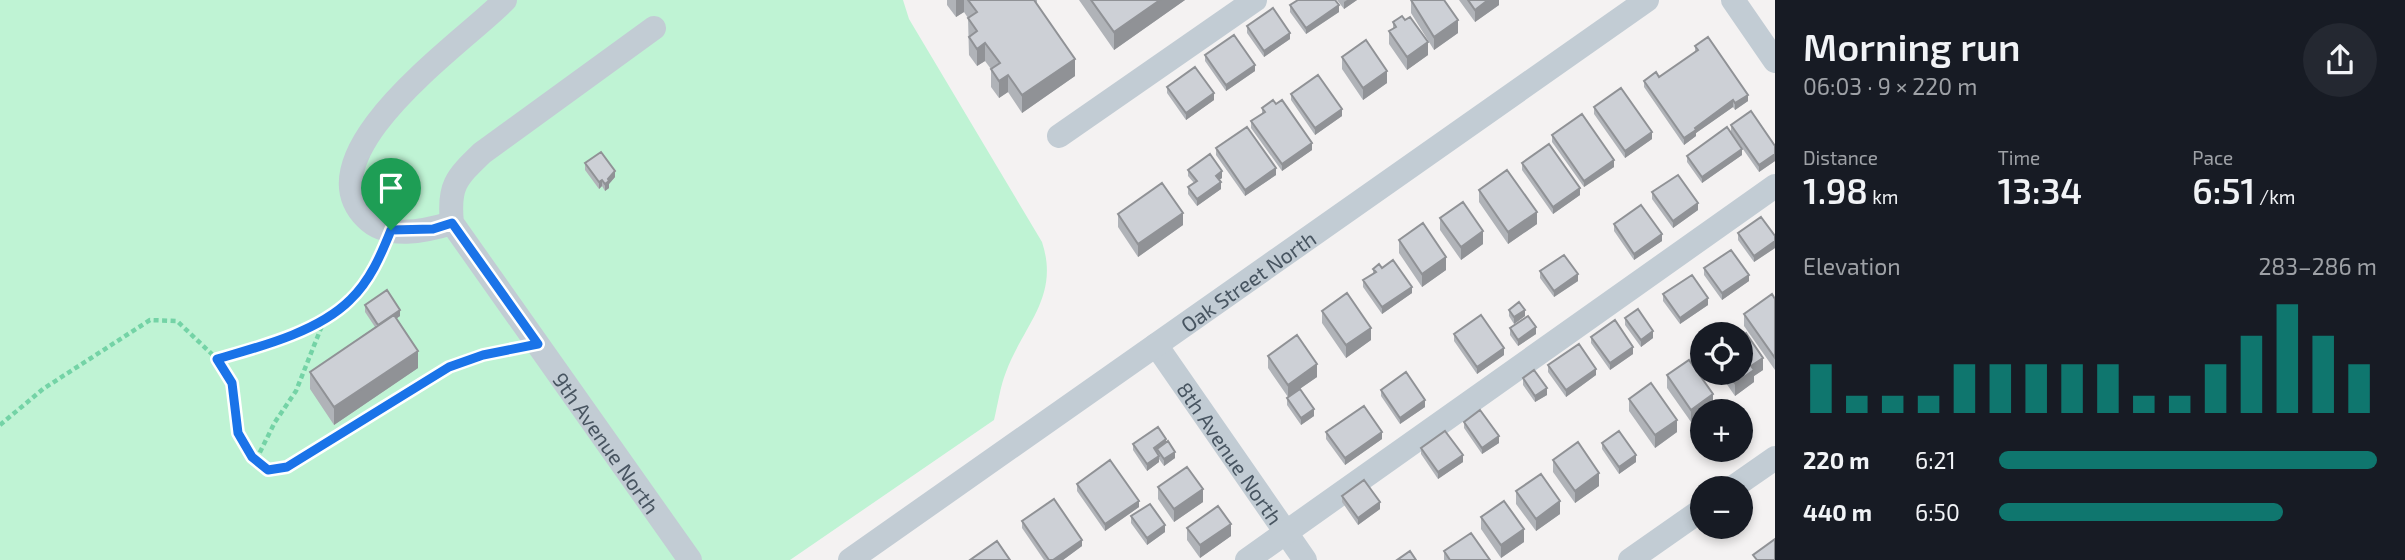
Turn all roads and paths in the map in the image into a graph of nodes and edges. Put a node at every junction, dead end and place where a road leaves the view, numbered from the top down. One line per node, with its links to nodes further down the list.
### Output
1 (505, 0): 10 (street)
2 (1255, 0): 7 (street)
3 (1647, 0): 13 (street, Oak Street North)
4 (1733, 0): 6 (street)
5 (654, 28): 9 (street)
6 (1775, 61)
7 (1059, 136)
8 (1775, 186): 20 (street)
9 (452, 223): 10 (street); 12 (street, 9th Avenue North)
10 (391, 230): 11 (path)
11 (326, 318): 14 (path); 17 (path)
12 (538, 344): 17 (path); 21 (street, 9th Avenue North)
13 (1156, 345): 20 (street, 8th Avenue North); 22 (street, Oak Street North)
14 (217, 359): 15 (path); 17 (path)
15 (0, 425)
16 (1775, 458): 18 (street)
17 (256, 460)
18 (1749, 476)
19 (1690, 518): 25 (street)
20 (1286, 533): 23 (street); 24 (street, 8th Avenue North)
21 (690, 560)
22 (850, 560)
23 (1247, 560)
24 (1305, 560)
25 (1630, 560)

